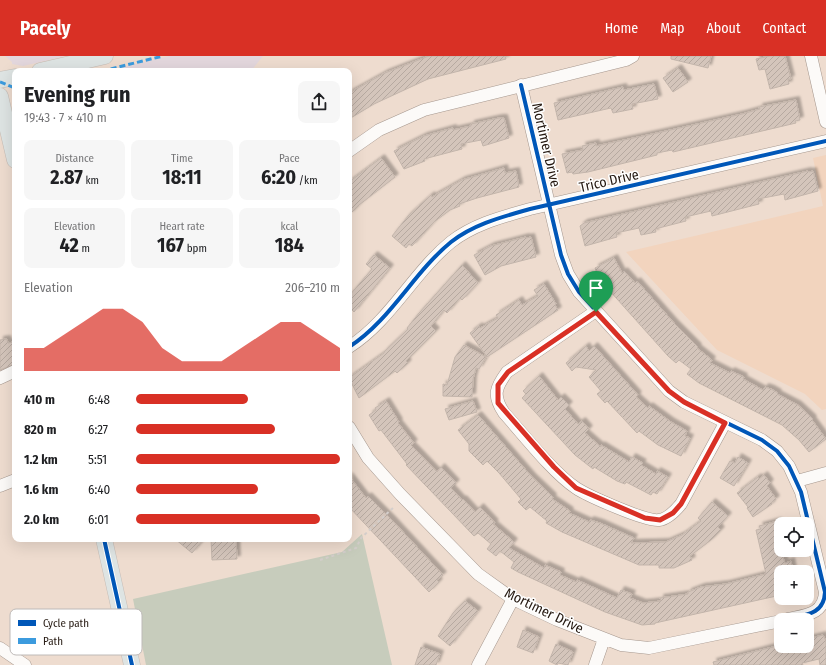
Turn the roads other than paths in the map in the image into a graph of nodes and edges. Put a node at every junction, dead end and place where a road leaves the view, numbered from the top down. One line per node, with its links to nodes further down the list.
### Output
1 (633, 56): 7 (street)
2 (811, 56): 9 (street)
3 (100, 57): 4 (main road)
4 (53, 68)
5 (12, 78): 6 (main road)
6 (0, 80)
7 (521, 86): 12 (street); 13 (street, Mortimer Drive)
8 (0, 96): 11 (main road)
9 (826, 122)
10 (826, 141): 13 (street, Trico Drive)
11 (12, 147)
12 (352, 149)
13 (549, 206): 14 (street, Mortimer Drive); 15 (street, Trico Drive)
14 (596, 312): 18 (street, Mortimer Drive); 18 (street)
15 (352, 345)
16 (12, 372): 17 (street)
17 (0, 378)
18 (725, 423): 22 (street, Mortimer Drive)
19 (352, 432): 25 (street, Mortimer Drive)
20 (826, 473): 22 (street)
21 (12, 481): 23 (street)
22 (797, 481): 27 (street, Mortimer Drive)
23 (0, 486)
24 (105, 542): 26 (main road)
25 (513, 599): 29 (street, Mortimer Drive); 36 (street)
26 (120, 609)
27 (813, 613)
28 (774, 622): 29 (street, Mortimer Drive)
29 (604, 639): 37 (street)
30 (0, 648): 31 (street)
31 (10, 655)
32 (10, 655): 34 (street)
33 (130, 655): 35 (main road)
34 (25, 665)
35 (132, 665)
36 (478, 665)
37 (595, 665)

